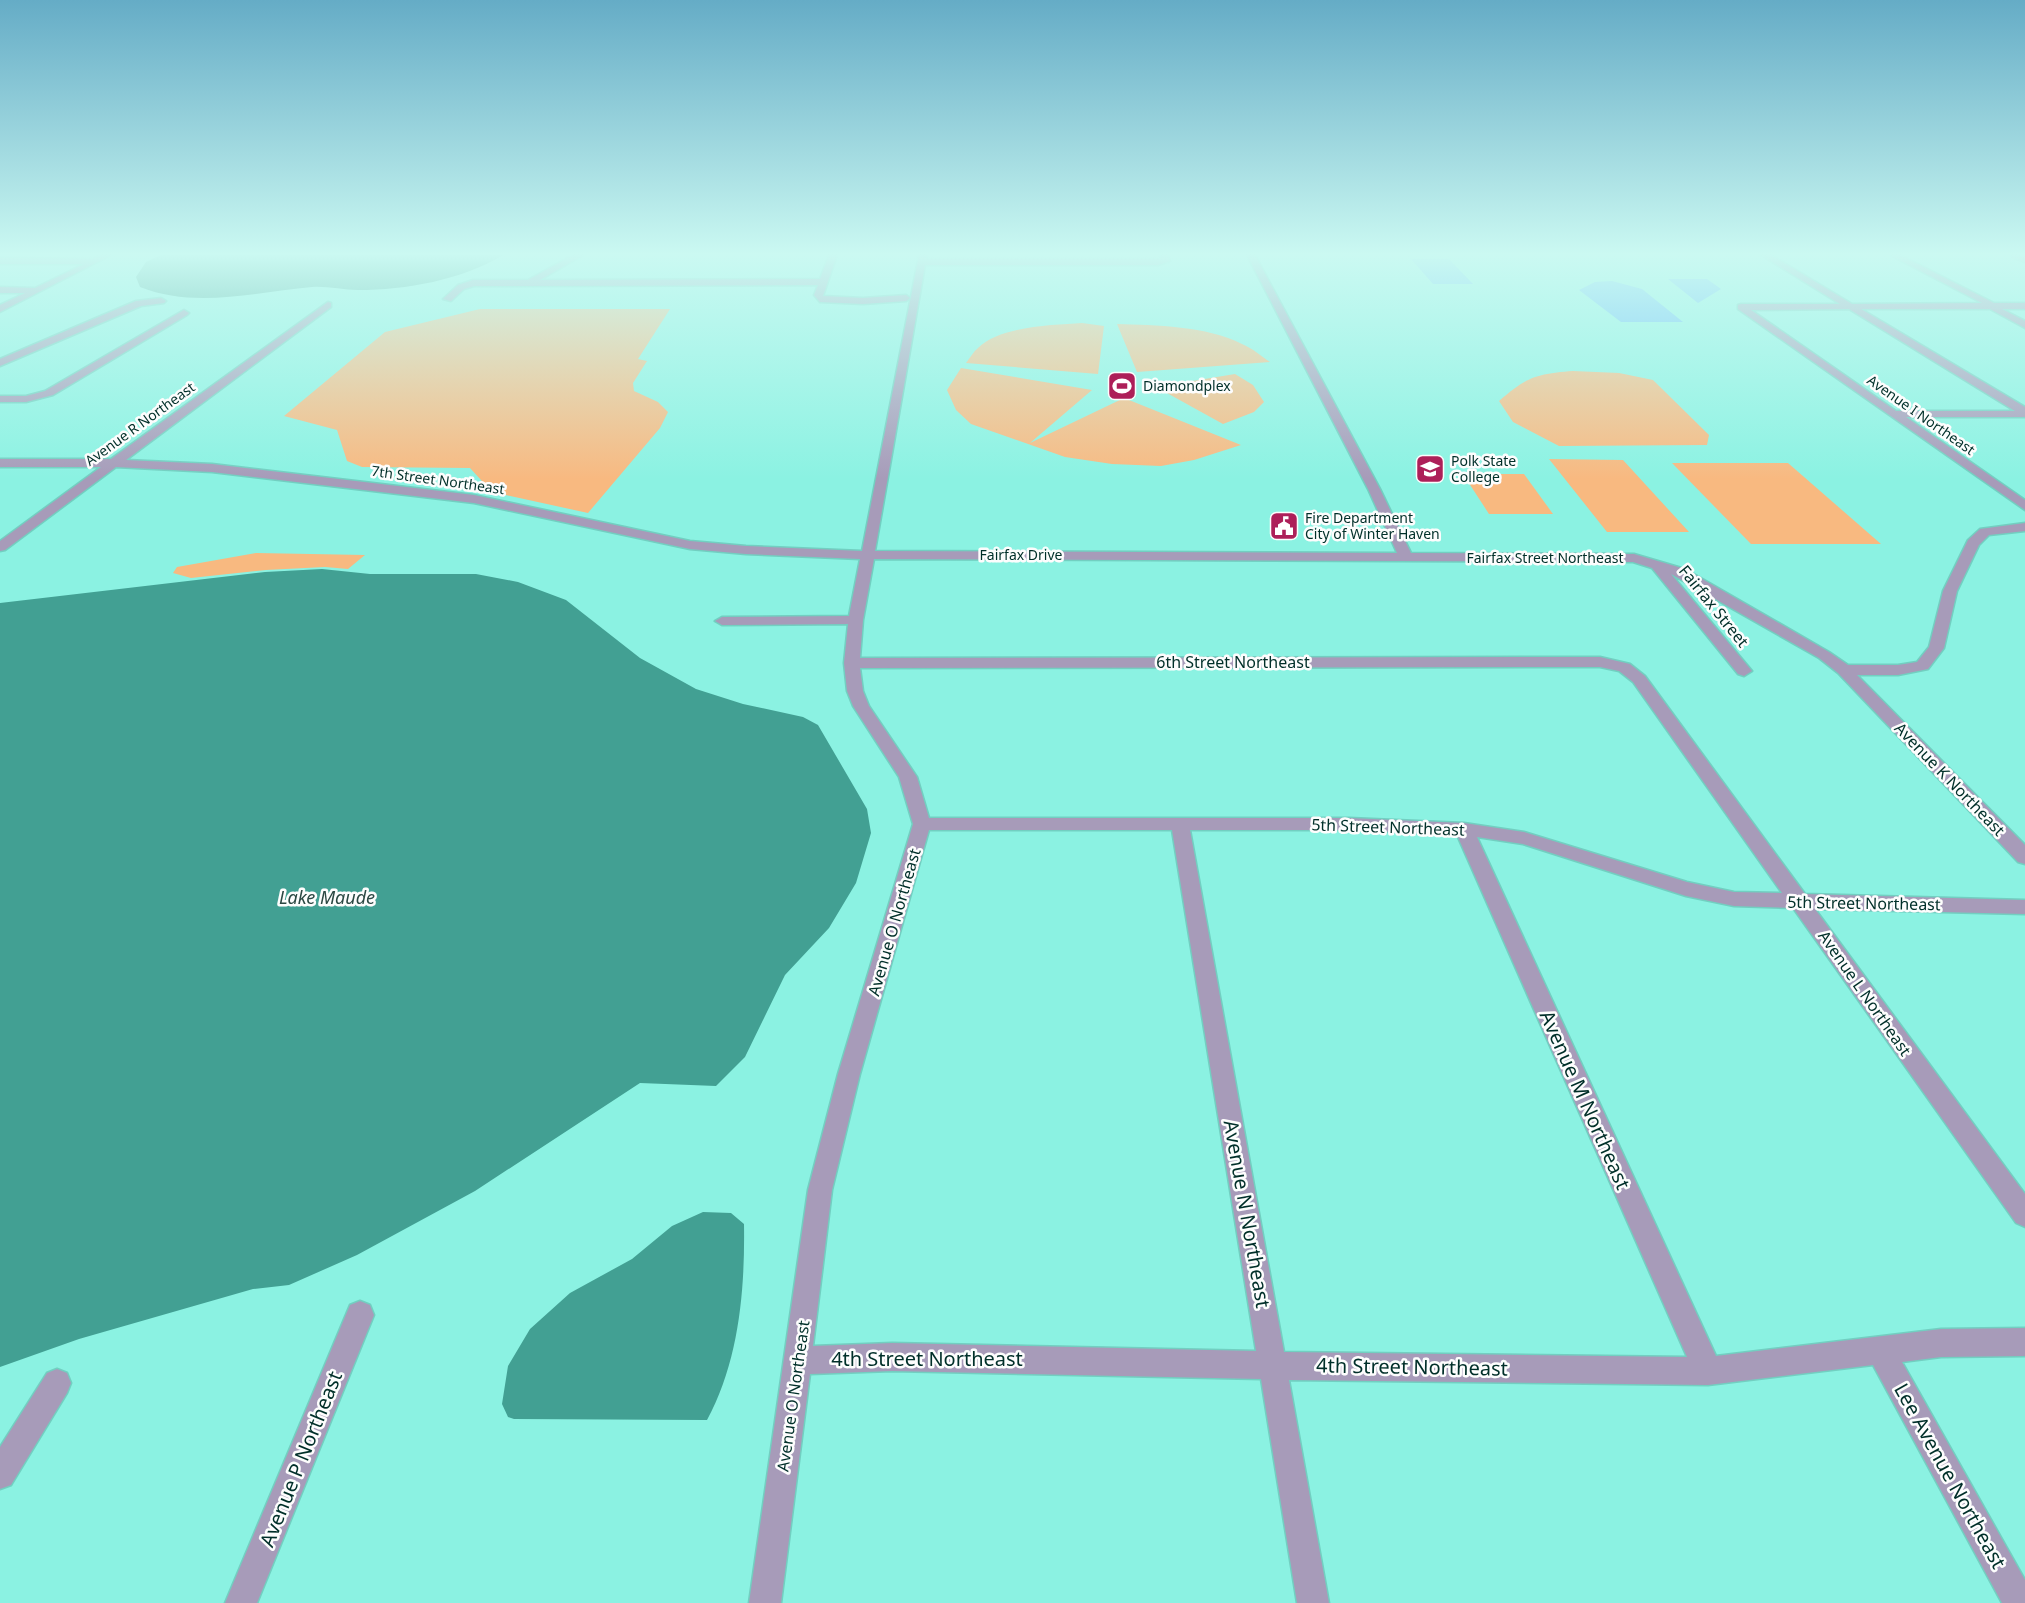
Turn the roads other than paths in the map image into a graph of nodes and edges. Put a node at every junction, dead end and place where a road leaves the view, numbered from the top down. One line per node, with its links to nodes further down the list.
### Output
1 (77, 330): 8 (street)
2 (155, 330): 9 (street)
3 (294, 330): 13 (street, Avenue R Northeast)
4 (905, 330): 18 (street)
5 (1290, 330): 16 (street)
6 (1774, 330): 11 (street, Avenue I Northeast)
7 (1889, 330): 10 (street)
8 (0, 363)
9 (0, 399)
10 (2025, 413): 11 (street)
11 (1894, 414): 14 (street, Avenue I Northeast)
12 (0, 463): 13 (street, 7th Street Northeast)
13 (114, 463): 17 (street, Avenue R Northeast); 18 (street, 7th Street Northeast)
14 (2025, 506)
15 (2025, 527): 27 (street)
16 (1398, 540): 20 (street); 21 (street)
17 (0, 547)
18 (868, 555): 19 (street, Fairfax Drive); 23 (street)
19 (1173, 555): 20 (street, Fairfax Street Northeast)
20 (1371, 557): 21 (street, Fairfax Street Northeast)
21 (1406, 557): 22 (street, Fairfax Street Northeast)
22 (1656, 564): 27 (street, Fairfax Street Northeast); 28 (street, Fairfax Street)
23 (856, 620): 24 (street); 25 (street)
24 (722, 621)
25 (852, 663): 26 (street, 6th Street Northeast); 30 (street)
26 (1614, 663): 34 (street, Avenue L Northeast)
27 (1844, 670): 29 (street, Fairfax Street Northeast)
28 (1744, 671)
29 (1876, 701): 33 (street, Avenue K Northeast)
30 (922, 824): 31 (street, 5th Street Northeast); 40 (street, Avenue O Northeast)
31 (1180, 825): 32 (street, 5th Street Northeast); 41 (street, Avenue N Northeast)
32 (1464, 829): 34 (street, 5th Street Northeast); 42 (street, Avenue M Northeast)
33 (2025, 857)
34 (1802, 902): 35 (street, 5th Street Northeast); 36 (street, Avenue L Northeast)
35 (2025, 907)
36 (2025, 1215)
37 (360, 1315): 45 (street, Avenue P Northeast)
38 (2025, 1342): 39 (street, 4th Street Northeast)
39 (1879, 1349): 42 (street, 4th Street Northeast); 48 (street, Lee Avenue Northeast)
40 (798, 1360): 41 (street, 4th Street Northeast); 46 (street, Avenue O Northeast)
41 (1273, 1366): 42 (street, 4th Street Northeast); 47 (street, Avenue N Northeast)
42 (1708, 1371)
43 (57, 1383): 44 (street)
44 (0, 1474)
45 (241, 1603)
46 (765, 1603)
47 (1313, 1603)
48 (2020, 1603)

